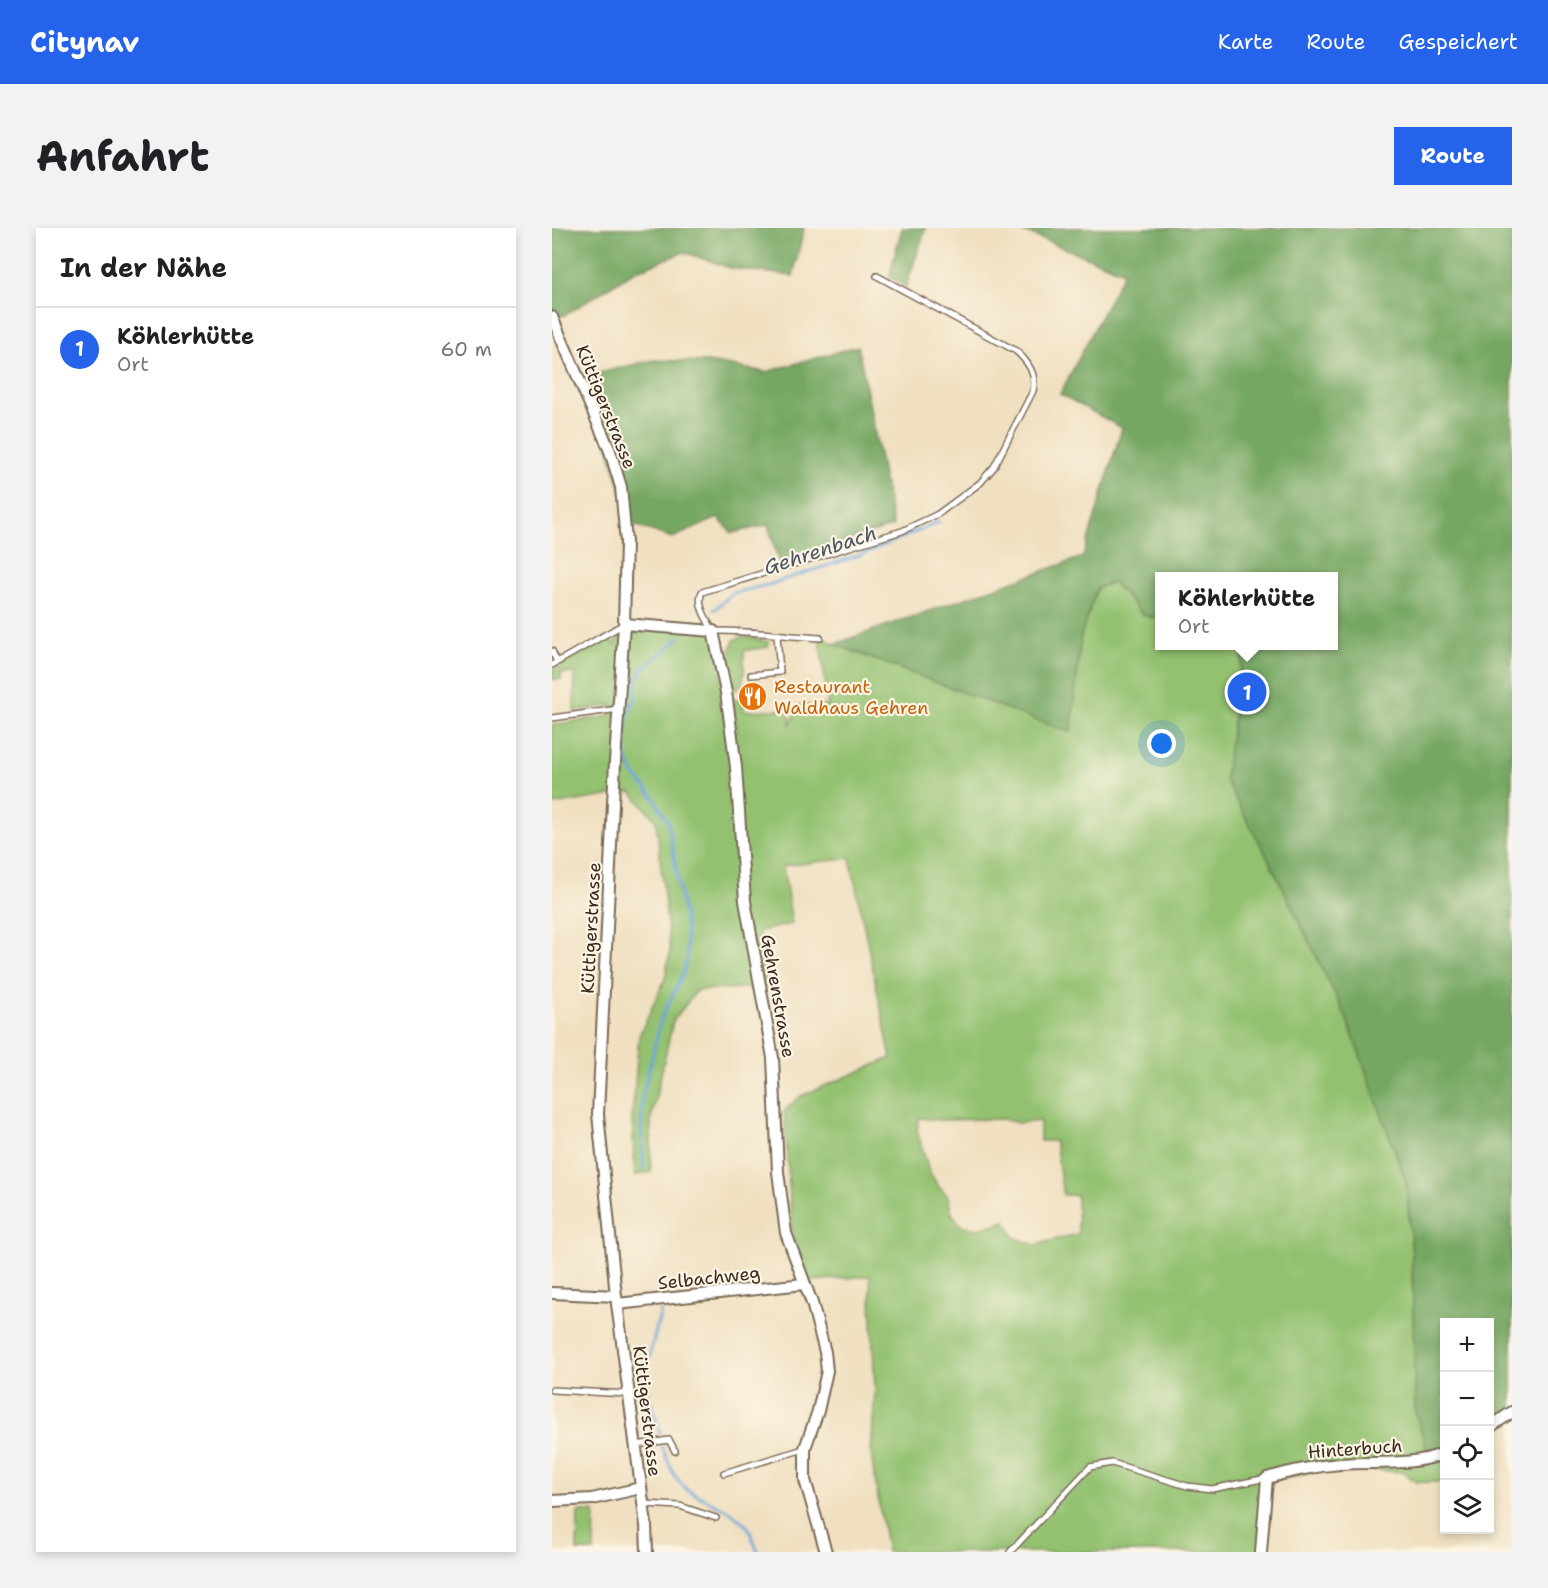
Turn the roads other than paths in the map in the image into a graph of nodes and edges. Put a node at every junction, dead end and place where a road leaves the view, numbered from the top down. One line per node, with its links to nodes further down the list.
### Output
1 (877, 276): 4 (lane)
2 (552, 317): 3 (street, Küttigerstrasse)
3 (624, 624): 4 (street); 8 (lane); 10 (street, Küttigerstrasse)
4 (713, 631): 5 (lane); 12 (street, Gehrenstrasse)
5 (777, 635): 6 (lane); 9 (lane)
6 (820, 638)
7 (552, 651): 8 (lane)
8 (554, 663)
9 (751, 675)
10 (619, 709): 11 (lane); 14 (street, Küttigerstrasse)
11 (552, 718)
12 (804, 1284): 14 (street, Selbachweg); 20 (street, Gehrenstrasse)
13 (552, 1293): 14 (street, Selbachweg)
14 (617, 1300): 16 (street, Küttigerstrasse)
15 (552, 1390): 16 (lane)
16 (628, 1394): 19 (street, Küttigerstrasse)
17 (1512, 1412): 18 (street)
18 (1491, 1426)
19 (635, 1445): 21 (lane); 25 (street, Küttigerstrasse)
20 (806, 1448): 23 (lane); 30 (street, Gehrenstrasse)
21 (675, 1451)
22 (1440, 1455): 24 (street, Hinterbuch)
23 (724, 1473)
24 (1267, 1478): 31 (lane); 32 (street)
25 (641, 1488): 26 (street); 27 (street, Küttigerstrasse)
26 (552, 1501)
27 (643, 1504): 28 (lane); 29 (street, Küttigerstrasse)
28 (716, 1518)
29 (647, 1552)
30 (826, 1552)
31 (1010, 1552)
32 (1261, 1552)

